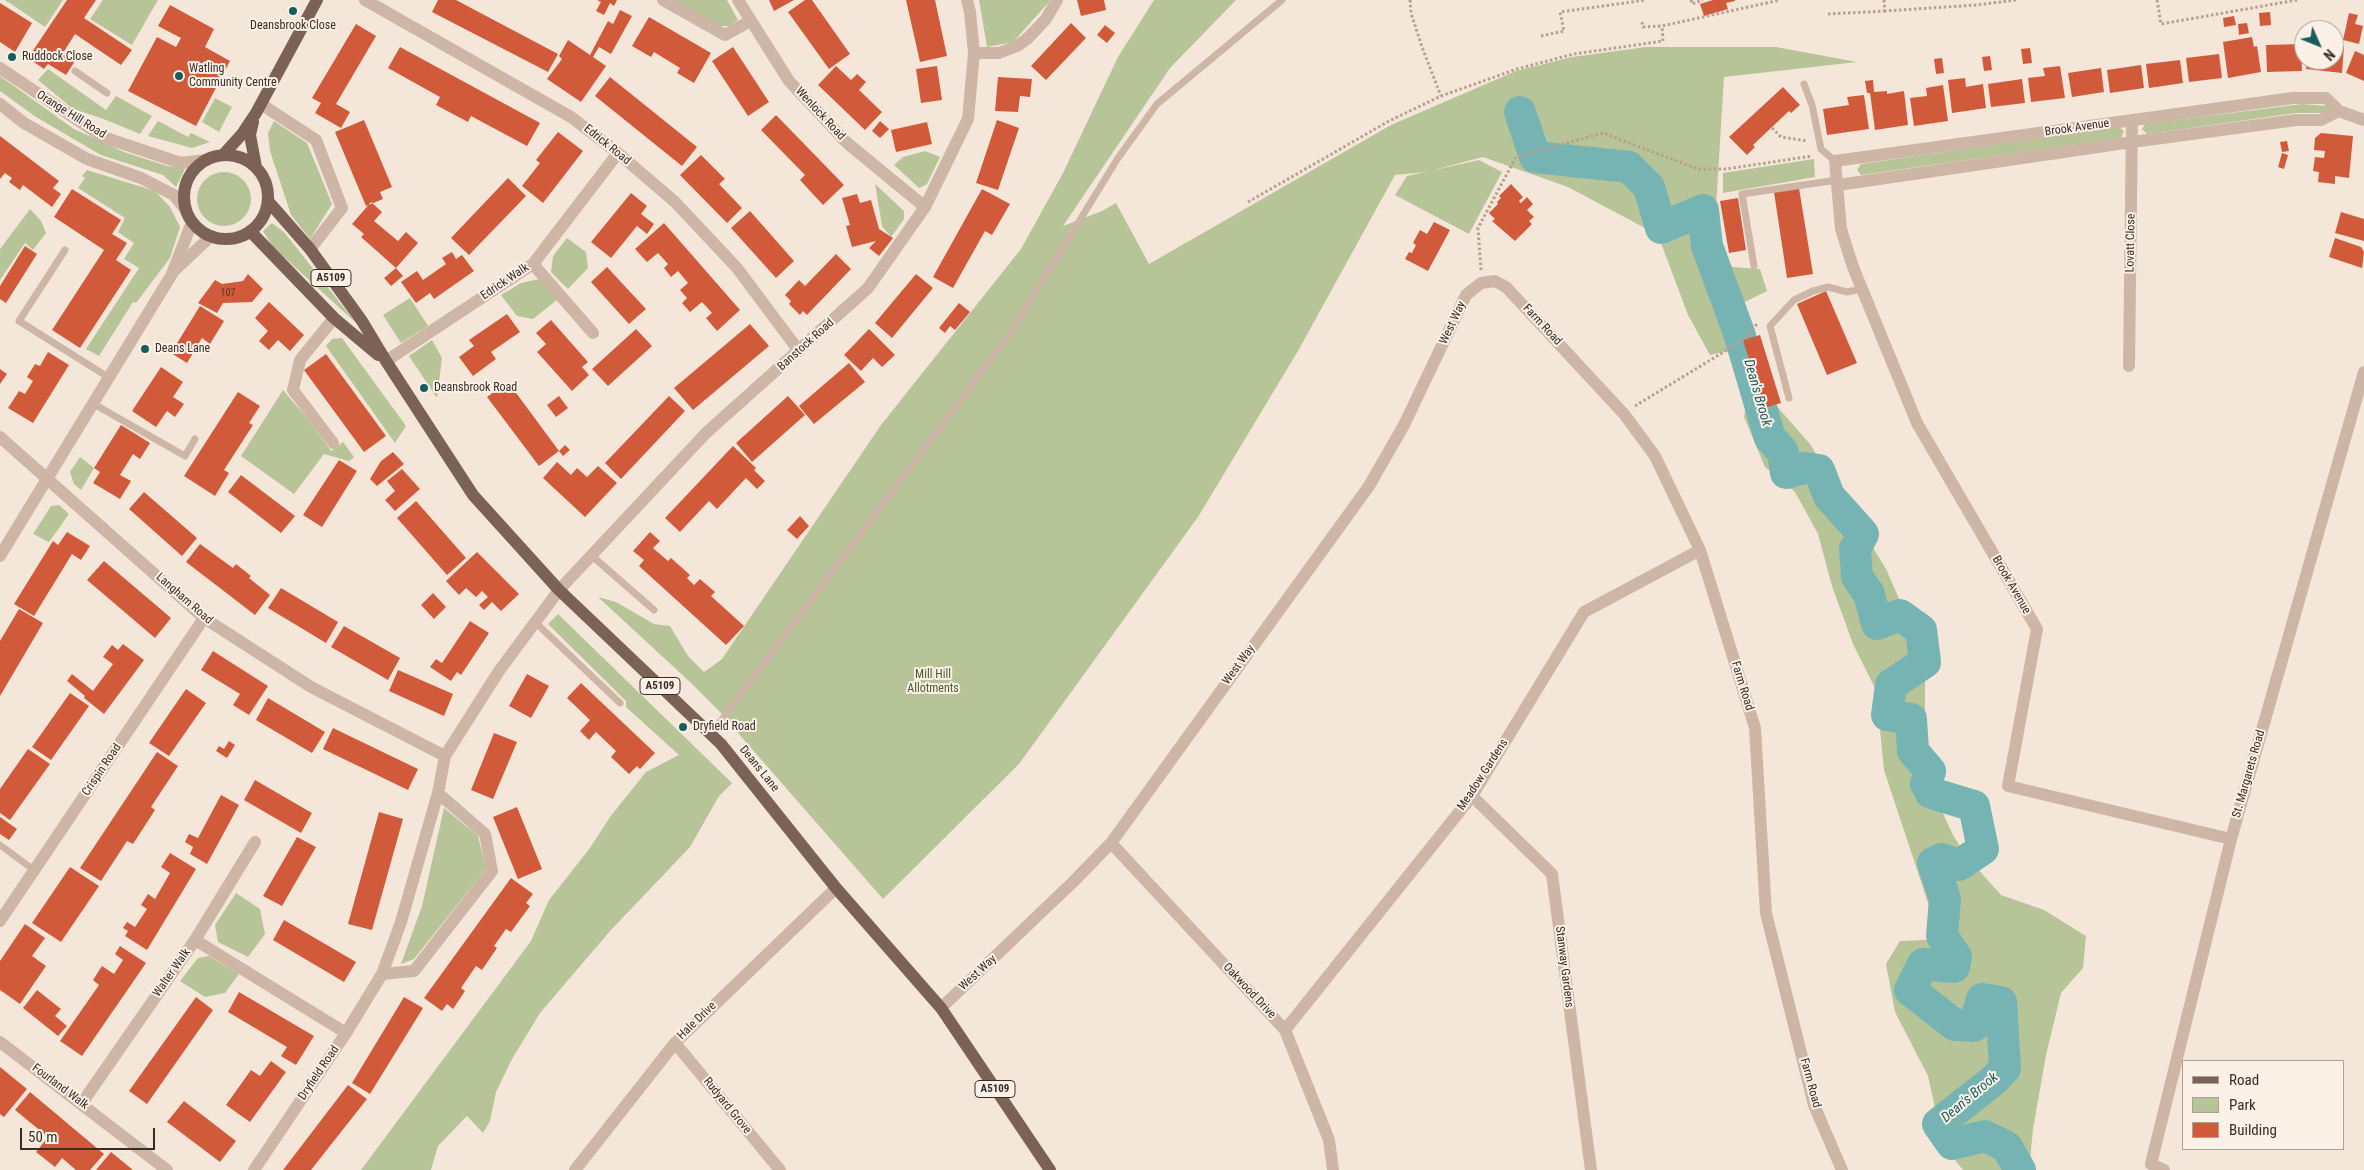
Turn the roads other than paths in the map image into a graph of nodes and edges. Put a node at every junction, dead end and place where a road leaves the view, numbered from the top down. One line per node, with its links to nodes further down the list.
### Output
1 (317, 0): 15 (main road)
2 (364, 0): 20 (street, Edrick Road)
3 (663, 0): 8 (street)
4 (738, 0): 8 (street, Wenlock Road)
5 (967, 0): 9 (street, Banstock Road)
6 (1057, 0): 9 (street)
7 (1282, 0): 60 (lane)
8 (750, 21): 27 (street, Wenlock Road)
9 (974, 53): 27 (street, Banstock Road)
10 (0, 68): 22 (street, Orange Hill Road)
11 (75, 71): 13 (lane)
12 (1804, 84): 23 (lane)
13 (108, 93)
14 (0, 104): 28 (street)
15 (258, 108): 21 (main road); 24 (main road); 32 (street)
16 (2339, 111): 17 (street, Brook Avenue); 18 (street, Brook Avenue); 19 (street, Brook Avenue)
17 (2132, 120): 19 (street, Lovatt Close); 23 (street, Brook Avenue)
18 (2364, 120)
19 (2132, 142): 25 (street, Brook Avenue); 43 (street, Lovatt Close)
20 (618, 153): 34 (street, Edrick Walk); 41 (street, Edrick Road)
21 (224, 154): 22 (main road); 24 (main road)
22 (205, 160): 28 (main road)
23 (1835, 160): 25 (street, Brook Avenue)
24 (256, 167): 26 (main road)
25 (1837, 183): 35 (lane); 38 (street, Brook Avenue)
26 (268, 201): 30 (main road); 32 (main road, Deans Lane / A5109)
27 (925, 207): 41 (street, Banstock Road)
28 (185, 209): 29 (main road)
29 (192, 222): 31 (main road); 36 (street)
30 (250, 231): 31 (main road); 39 (main road, Deans Lane / A5109)
31 (211, 236): 36 (street)
32 (310, 249): 42 (main road, Deans Lane / A5109)
33 (65, 250): 45 (lane)
34 (533, 264): 40 (street); 42 (street, Edrick Walk)
35 (1754, 266)
36 (172, 274): 45 (street)
37 (1481, 283): 52 (street, Farm Road); 66 (street, West Way)
38 (1862, 289): 46 (lane); 64 (street, Brook Avenue)
39 (334, 318): 42 (main road, Deans Lane / A5109); 50 (street)
40 (593, 333)
41 (799, 351): 54 (street, Banstock Road)
42 (386, 361): 55 (main road, Deans Lane / A5109)
43 (2129, 366)
44 (2364, 372): 64 (street, St. Margarets Road)
45 (108, 377): 47 (street)
46 (1789, 398)
47 (92, 403): 49 (lane); 51 (street)
48 (0, 437): 51 (street, Langham Road)
49 (196, 438)
50 (334, 443)
51 (47, 476): 53 (street); 57 (street, Langham Road)
52 (1700, 550): 63 (street, Meadow Gardens); 86 (street, Farm Road)
53 (0, 556)
54 (592, 556): 55 (street, Banstock Road); 56 (lane)
55 (559, 590): 58 (street, Dryfield Road); 60 (main road, Deans Lane / A5109)
56 (654, 610)
57 (204, 618): 61 (street, Langham Road); 68 (street, Crispin Road)
58 (535, 622): 59 (lane); 61 (street, Dryfield Road)
59 (620, 703)
60 (711, 734): 69 (main road, Deans Lane / A5109)
61 (445, 756): 62 (street, Dryfield Road)
62 (438, 793): 72 (street, Dryfield Road); 72 (street)
63 (1472, 796): 74 (street, Meadow Gardens); 85 (street, Stanway Gardens)
64 (2231, 839): 87 (street, St. Margarets Road)
65 (255, 842): 71 (street)
66 (1111, 843): 73 (street, West Way); 74 (street, Oakwood Drive)
67 (0, 845): 68 (lane)
68 (34, 870): 70 (street, Crispin Road)
69 (836, 888): 73 (main road, Deans Lane / A5109); 77 (street, Hale Drive)
70 (0, 921)
71 (196, 940): 75 (street, Walter Walk); 78 (street, Walter Walk)
72 (382, 974): 75 (street, Dryfield Road)
73 (941, 1008): 83 (main road, Deans Lane / A5109)
74 (1285, 1030): 84 (street, Oakwood Drive)
75 (346, 1033): 80 (street, Dryfield Road)
76 (0, 1042): 78 (street, Fourland Walk)
77 (675, 1043): 81 (street, Hale Drive); 82 (street, Rudyard Grove)
78 (82, 1103): 79 (street, Fourland Walk)
79 (167, 1170)
80 (254, 1170)
81 (575, 1170)
82 (780, 1170)
83 (1050, 1170)
84 (1333, 1170)
85 (1591, 1170)
86 (1842, 1170)
87 (2164, 1170)

